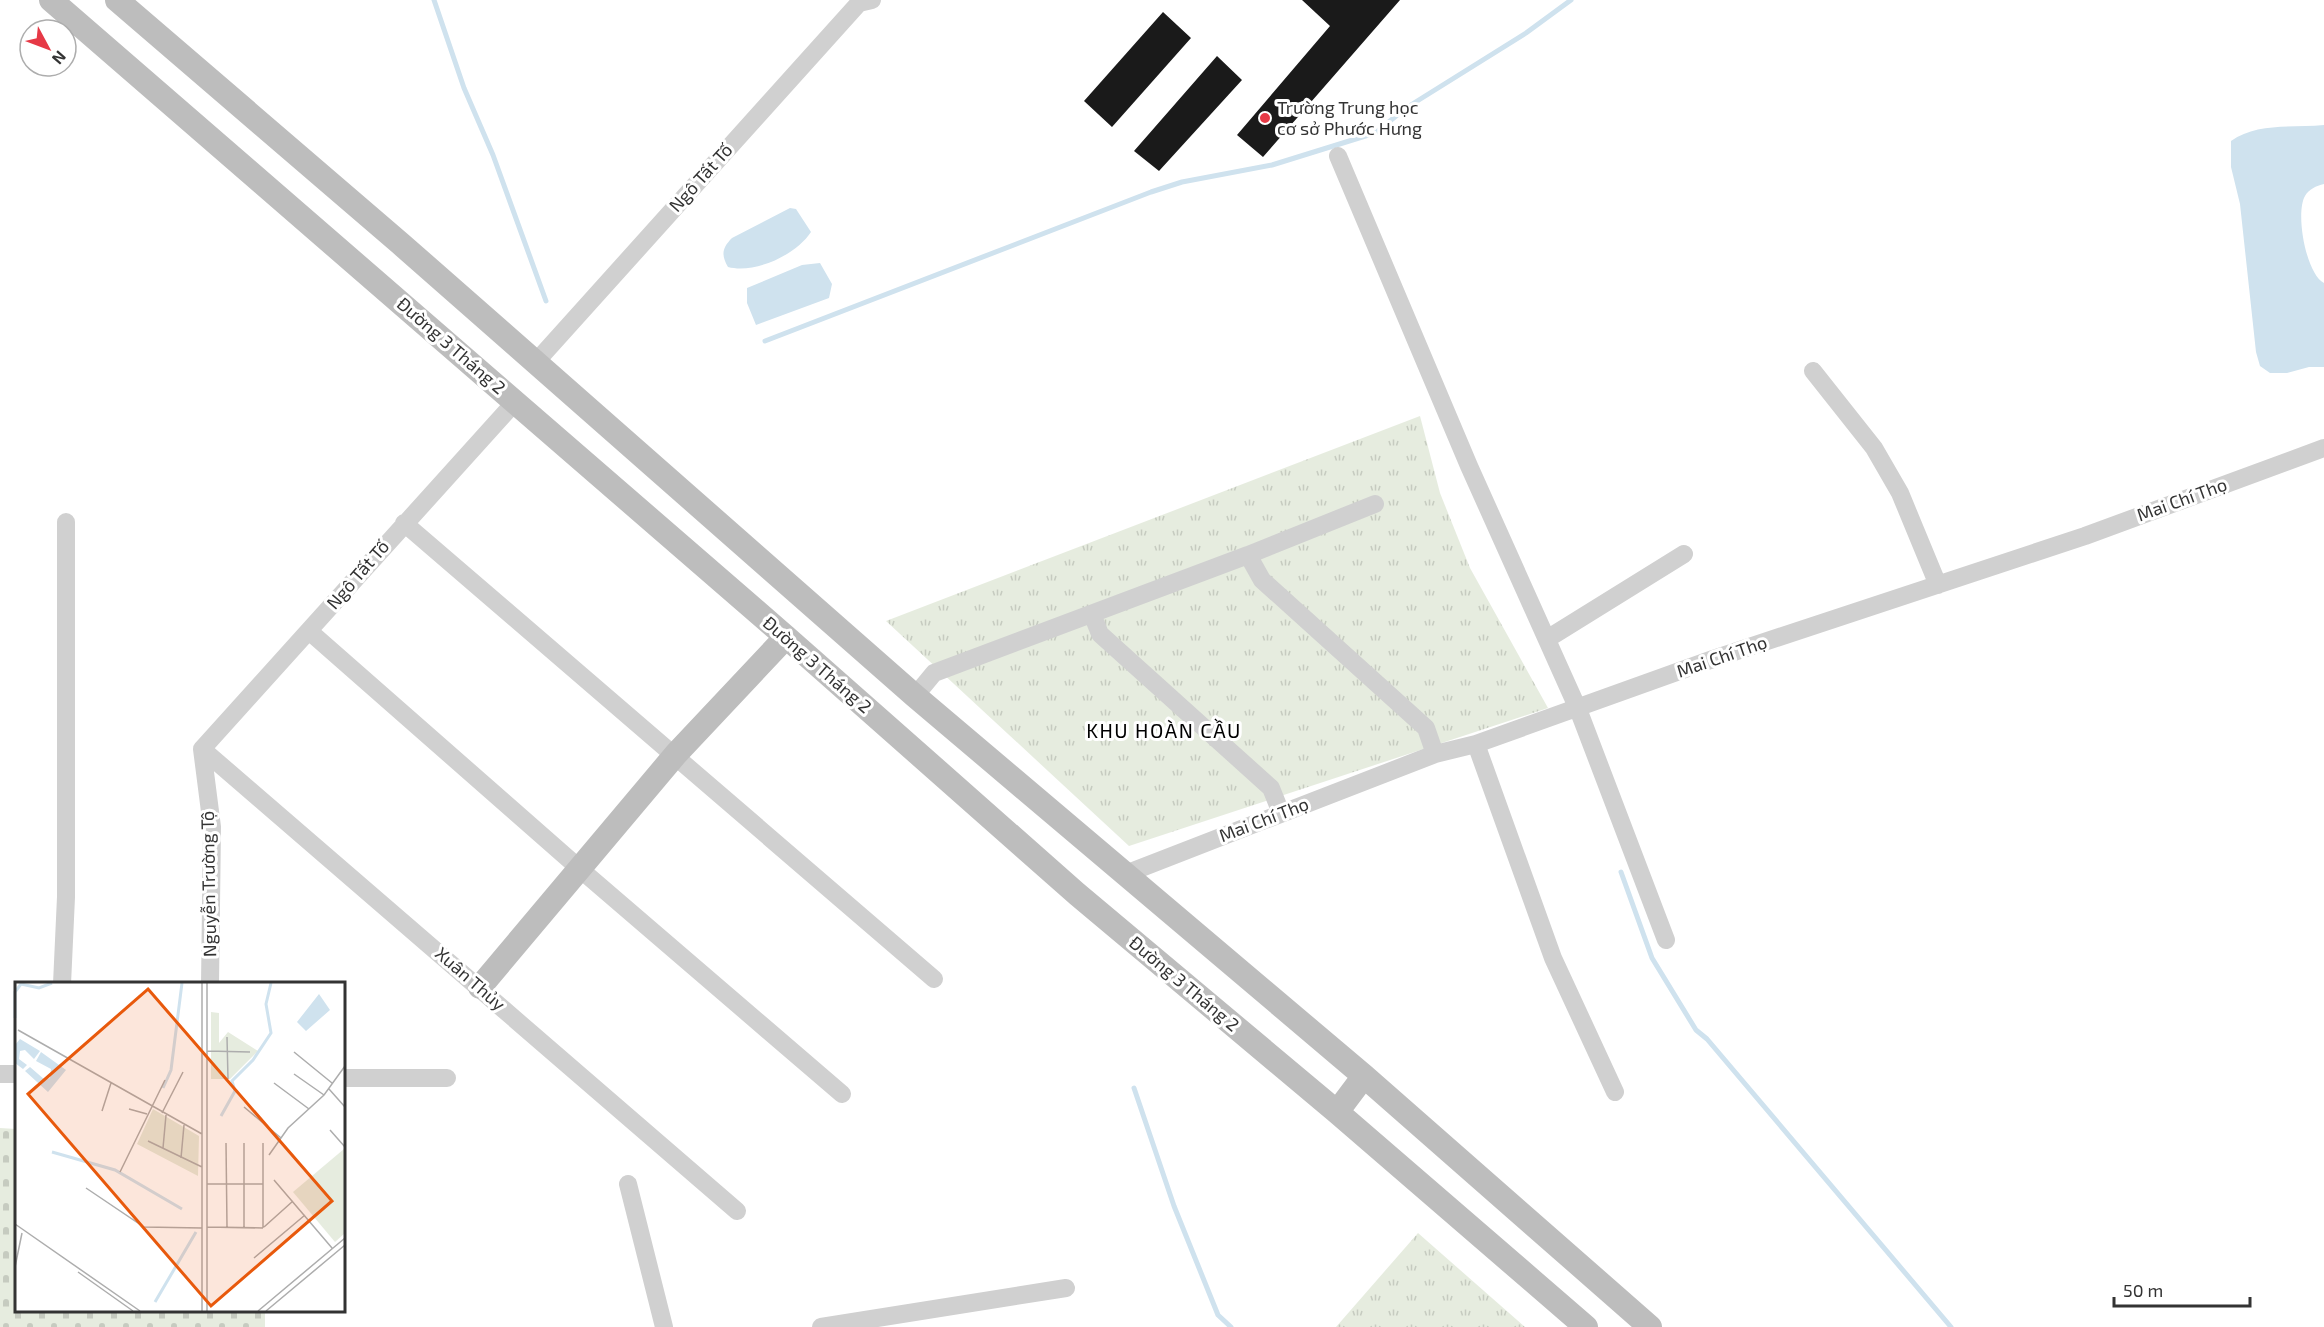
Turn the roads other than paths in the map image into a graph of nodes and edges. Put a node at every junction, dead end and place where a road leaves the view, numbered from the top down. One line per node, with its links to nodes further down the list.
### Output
1 (51, 0): 7 (main road, Đường 3 Tháng 2)
2 (117, 0): 5 (main road)
3 (872, 0): 5 (street, Ngô Tất Tố)
4 (1338, 156): 18 (street)
5 (535, 363): 19 (main road)
6 (1813, 371): 14 (street)
7 (515, 402): 11 (street, Ngô Tất Tố); 17 (main road, Đường 3 Tháng 2)
8 (2324, 448): 14 (street, Mai Chí Thọ)
9 (1375, 504): 13 (street)
10 (66, 522): 30 (street)
11 (404, 523): 16 (street, Ngô Tất Tố); 23 (street)
12 (1684, 554): 18 (street)
13 (1248, 555): 15 (street); 24 (street)
14 (1938, 585): 20 (street, Mai Chí Thọ)
15 (1092, 614): 19 (street); 25 (street)
16 (309, 631): 22 (street, Ngô Tất Tố); 26 (street)
17 (786, 638): 23 (main road); 38 (main road, Đường 3 Tháng 2)
18 (1547, 639): 20 (street)
19 (915, 696): 27 (main road)
20 (1578, 709): 21 (street, Mai Chí Thọ); 28 (street)
21 (1476, 744): 24 (street, Mai Chí Thọ); 36 (street)
22 (202, 749): 31 (street, Nguyễn Trường Tộ); 32 (street, Xuân Thủy)
23 (676, 754): 26 (main road); 29 (street)
24 (1435, 754): 25 (street, Mai Chí Thọ)
25 (1281, 813): 27 (street, Mai Chí Thọ)
26 (580, 869): 32 (main road); 37 (street)
27 (1123, 875): 33 (main road)
28 (1666, 940)
29 (934, 979)
30 (62, 982)
31 (210, 982)
32 (480, 987): 40 (street, Xuân Thủy)
33 (1364, 1076): 38 (main road); 45 (main road)
34 (345, 1078): 35 (street)
35 (447, 1078)
36 (1616, 1092)
37 (842, 1094)
38 (1336, 1112): 44 (main road, Đường 3 Tháng 2)
39 (628, 1184): 42 (street)
40 (737, 1211)
41 (1065, 1288): 43 (street)
42 (664, 1327)
43 (821, 1327)
44 (1586, 1327)
45 (1650, 1327)

